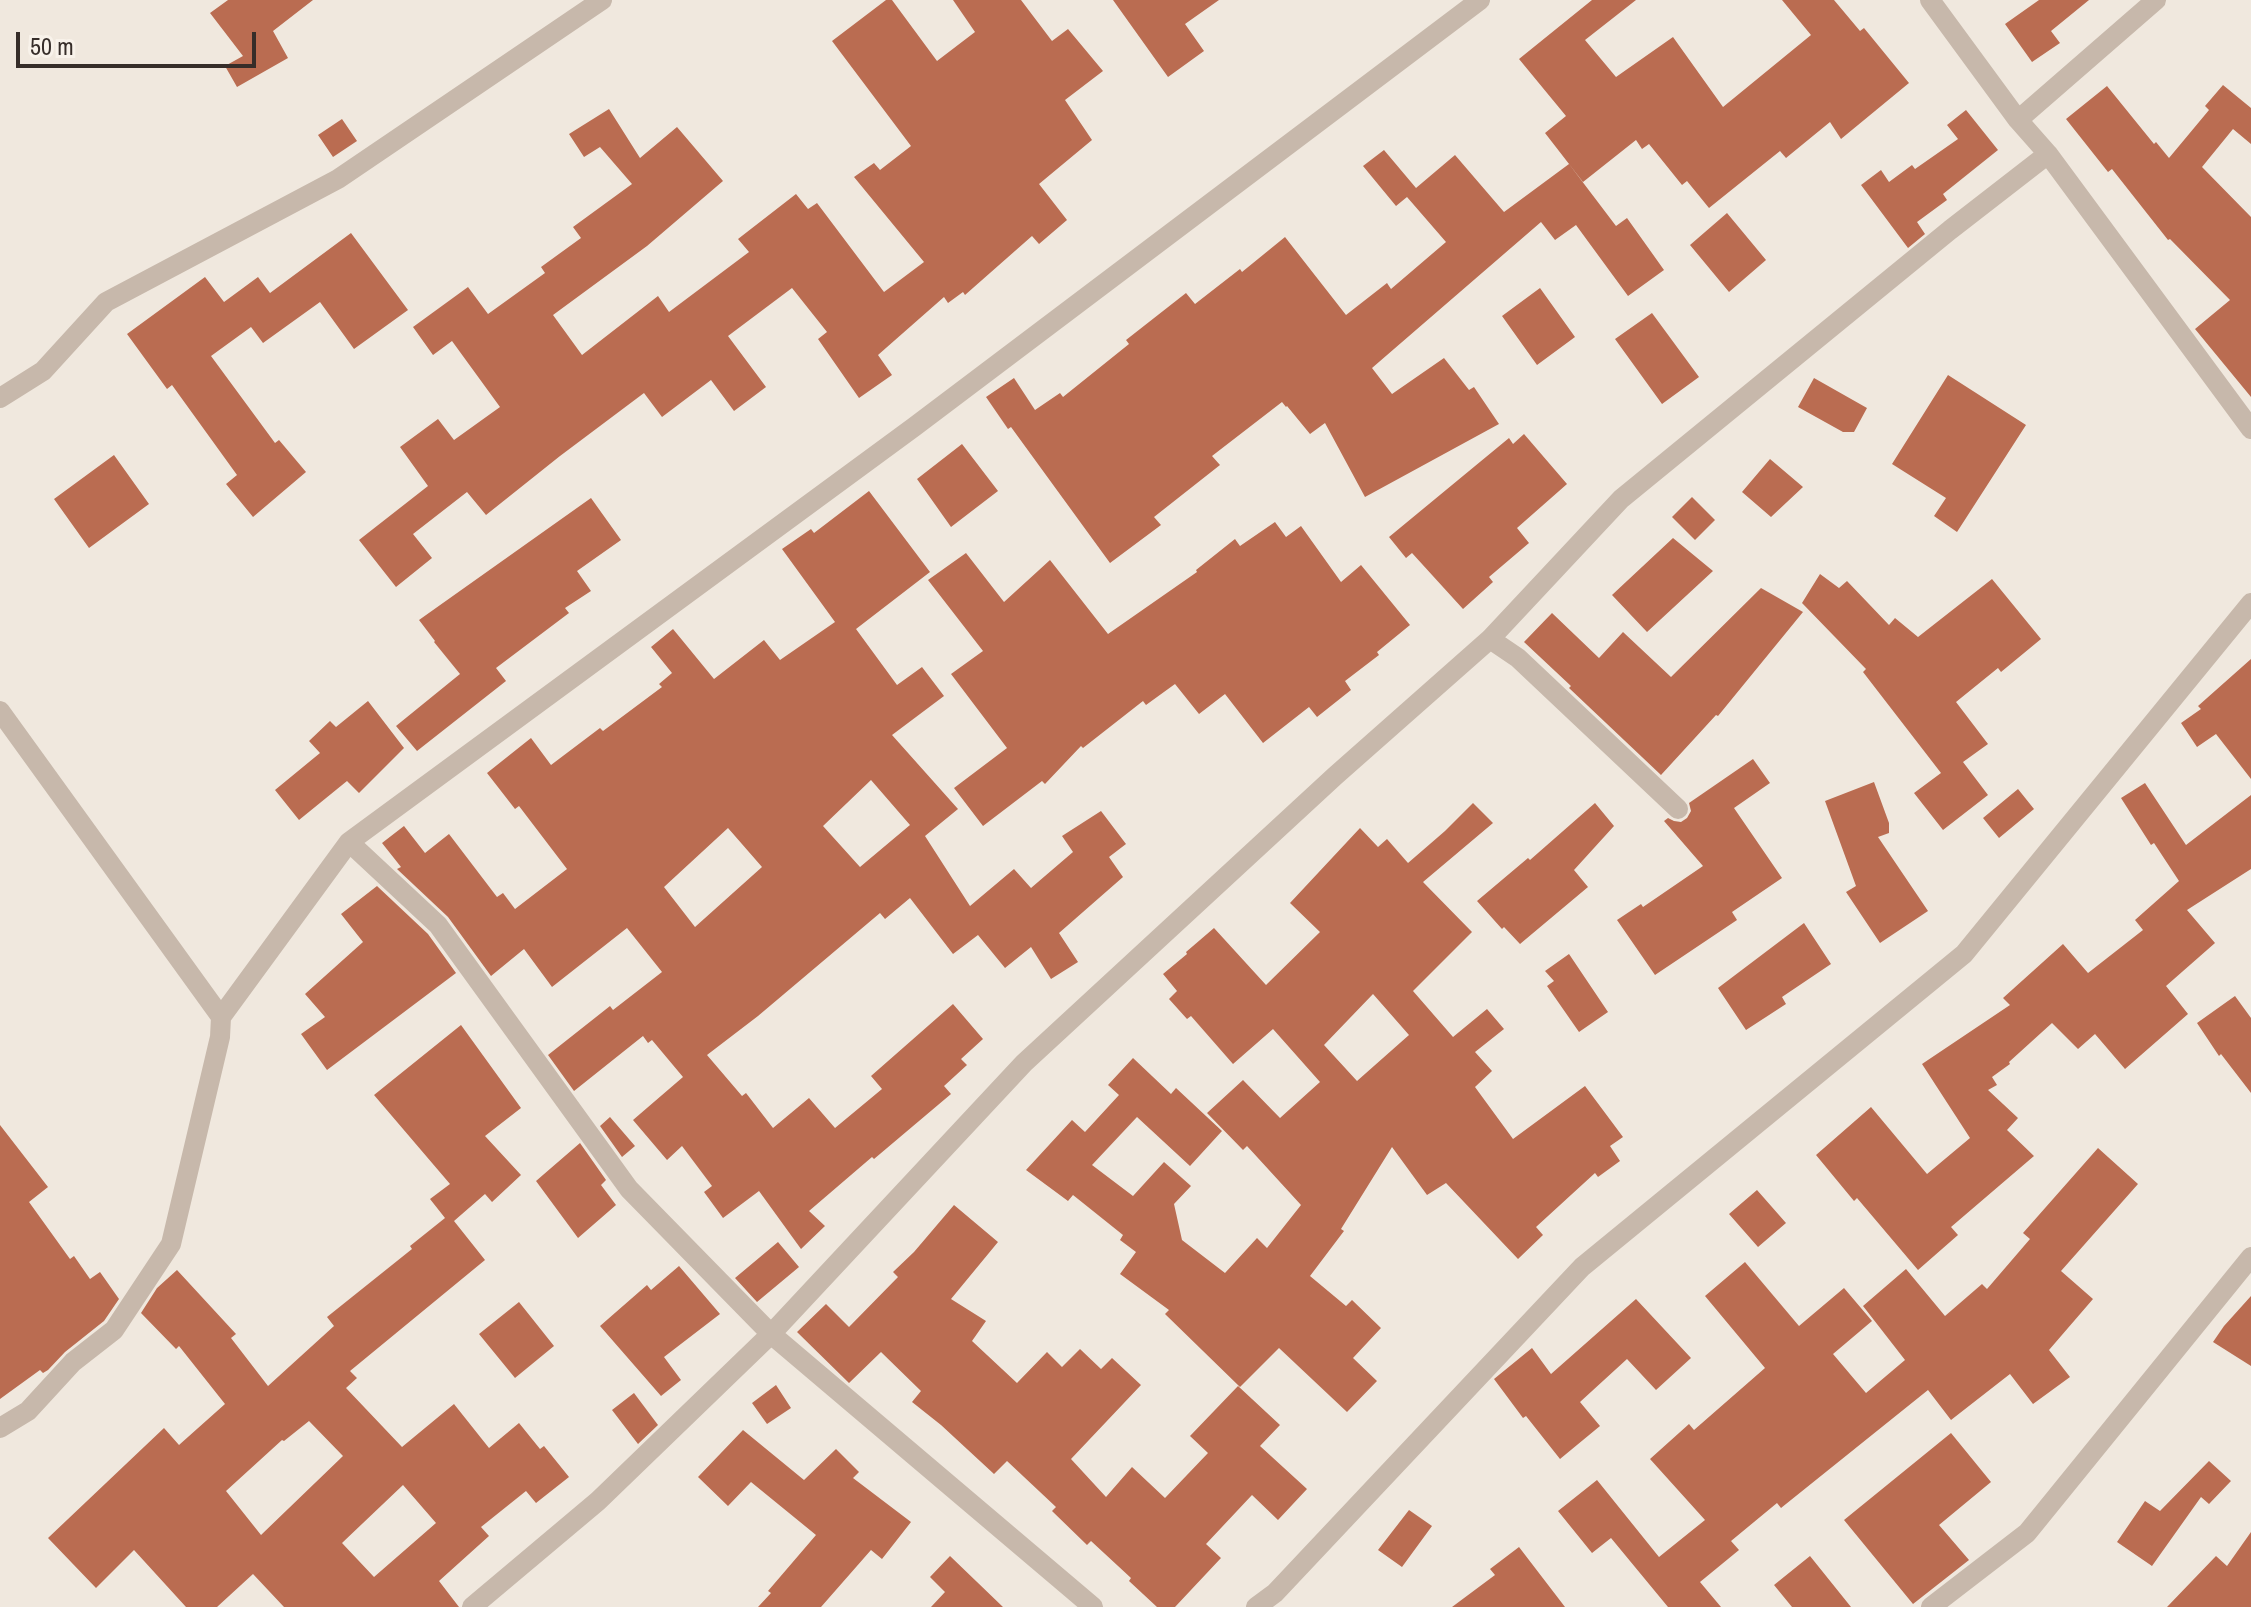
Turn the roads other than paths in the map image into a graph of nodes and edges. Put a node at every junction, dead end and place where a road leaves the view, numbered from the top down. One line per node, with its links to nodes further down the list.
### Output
1 (602, 0): 7 (street)
2 (1480, 0): 13 (street)
3 (1930, 0): 5 (street)
4 (2156, 0): 5 (street)
5 (2018, 120): 6 (street)
6 (2048, 154): 8 (street); 10 (street)
7 (0, 398)
8 (2251, 429)
9 (2251, 603): 20 (street)
10 (1490, 639): 12 (street); 16 (street)
11 (0, 711): 14 (street)
12 (1678, 809)
13 (349, 842): 14 (street); 16 (street)
14 (221, 1017): 17 (street)
15 (2251, 1257): 21 (street)
16 (771, 1334): 18 (street); 19 (street)
17 (0, 1428)
18 (472, 1607)
19 (1093, 1607)
20 (1256, 1607)
21 (1931, 1607)

